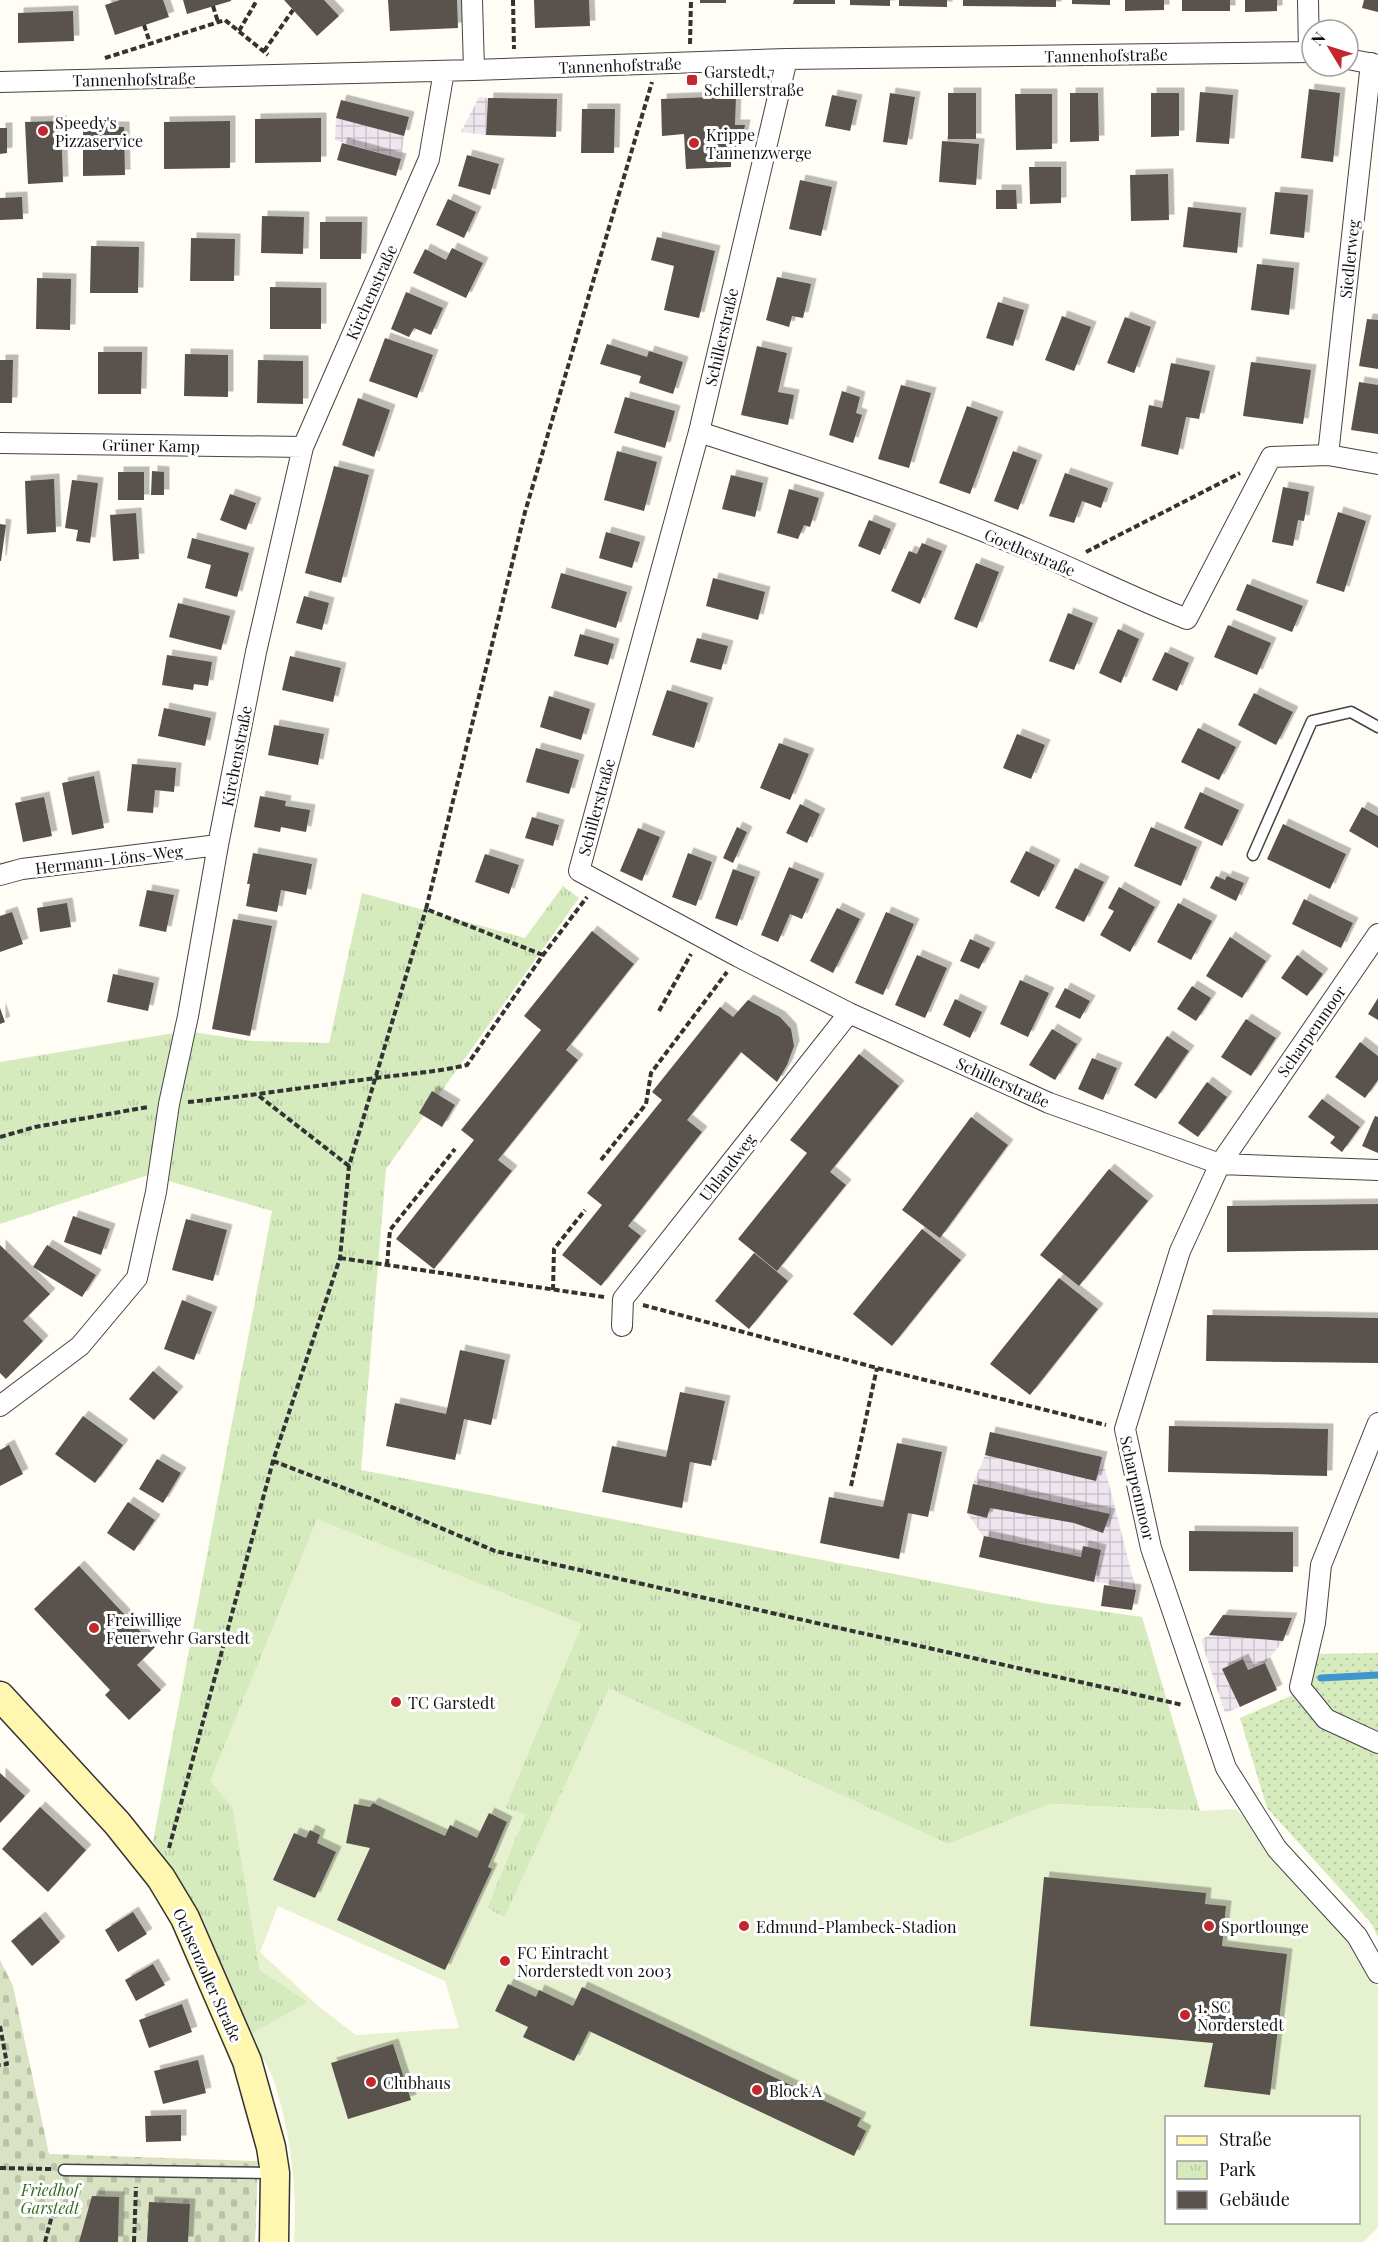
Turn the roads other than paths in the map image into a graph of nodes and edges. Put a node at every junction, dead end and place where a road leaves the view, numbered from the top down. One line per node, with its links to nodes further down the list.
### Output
1 (472, 0): 8 (street)
2 (1308, 0): 3 (street)
3 (1309, 18)
4 (1300, 52): 5 (street, Tannenhofstraße)
5 (787, 59): 8 (street, Tannenhofstraße); 11 (street, Schillerstraße)
6 (1360, 61): 7 (street)
7 (1375, 64): 14 (street, Siedlerweg)
8 (474, 70): 9 (street, Tannenhofstraße)
9 (444, 71): 10 (street, Tannenhofstraße); 13 (street, Kirchenstraße)
10 (0, 82)
11 (699, 432): 14 (street, Goethestraße); 21 (street, Schillerstraße)
12 (0, 443): 13 (street, Grüner Kamp)
13 (303, 447): 17 (street, Kirchenstraße)
14 (1328, 455): 15 (street)
15 (1378, 464)
16 (1378, 727): 18 (lane)
17 (218, 845): 19 (street, Hermann-Löns-Weg); 25 (street, Kirchenstraße)
18 (1253, 855)
19 (0, 875)
20 (1378, 934): 22 (street, Scharpenmoor)
21 (849, 1013): 22 (street, Schillerstraße); 24 (street, Uhlandweg)
22 (1220, 1164): 23 (street, Schillerstraße); 29 (street, Scharpenmoor)
23 (1378, 1170)
24 (622, 1326)
25 (0, 1406)
26 (1378, 1423): 28 (street)
27 (0, 1696): 31 (street, Ochsenzoller Straße)
28 (1378, 1743)
29 (1378, 1973)
30 (64, 2170): 31 (lane)
31 (275, 2173): 32 (street, Ochsenzoller Straße)
32 (274, 2242)

